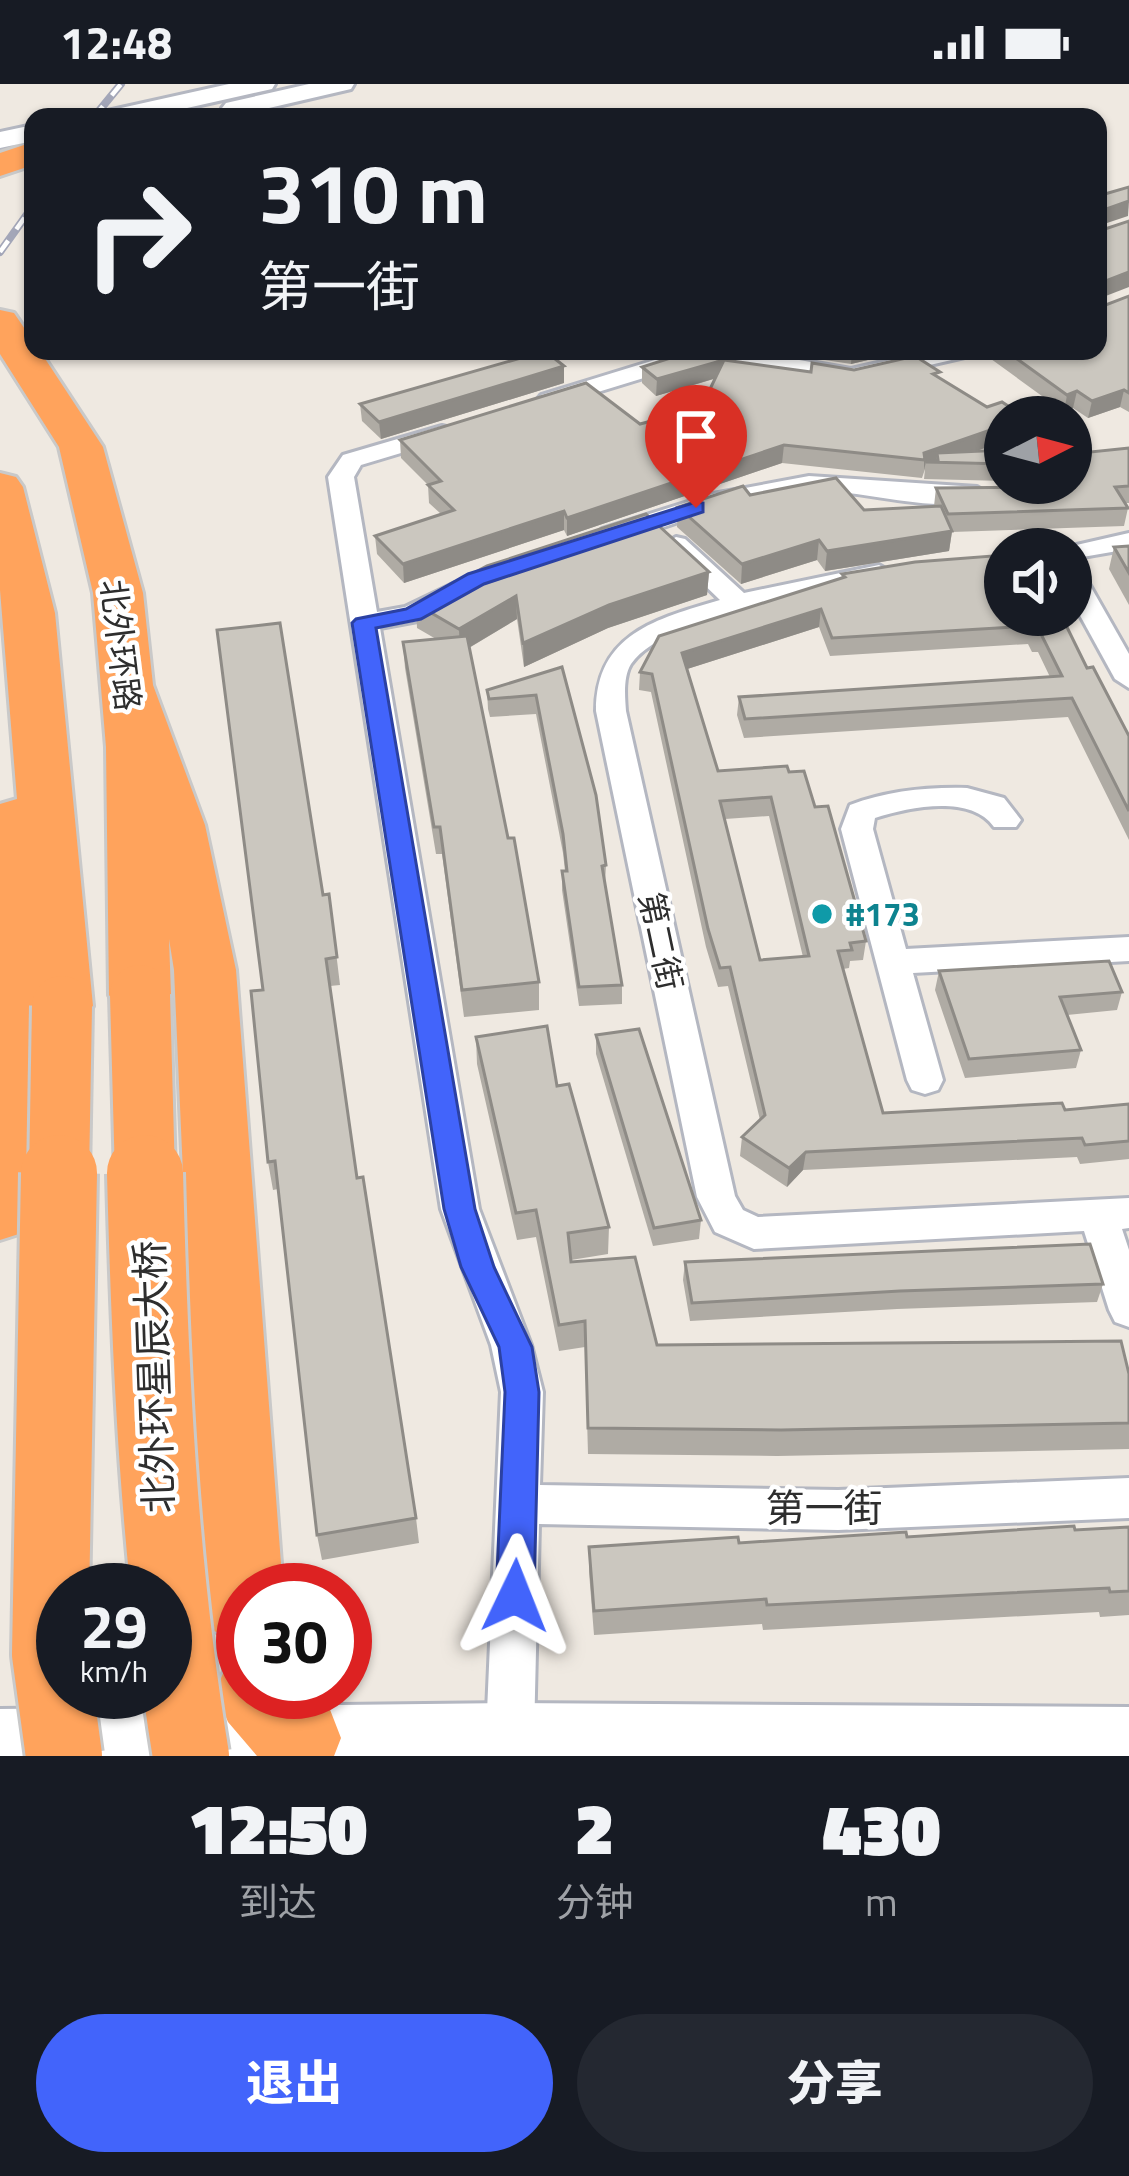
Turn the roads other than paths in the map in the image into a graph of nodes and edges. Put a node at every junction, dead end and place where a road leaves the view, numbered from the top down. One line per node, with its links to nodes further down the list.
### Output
1 (263, 84): 3 (main road)
2 (342, 84): 4 (main road)
3 (153, 108)
4 (237, 108)
5 (0, 283): 6 (highway)
6 (24, 316)
7 (0, 322): 8 (highway, 北外环路)
8 (24, 359)
9 (25, 360): 16 (highway, 北外环路)
10 (55, 360): 16 (highway)
11 (678, 360): 14 (street)
12 (742, 360): 13 (street)
13 (921, 360)
14 (508, 412)
15 (463, 426): 27 (street)
16 (81, 447): 29 (highway, 北外环路)
17 (0, 487): 30 (highway)
18 (984, 494): 19 (street)
19 (651, 523): 21 (street); 25 (street)
20 (1129, 541): 22 (street)
21 (585, 544)
22 (1092, 547)
23 (920, 568): 25 (street, 第二街)
24 (476, 579): 27 (street)
25 (741, 604): 37 (street, 第二街)
26 (1092, 613): 28 (street)
27 (364, 623): 40 (street)
28 (1129, 679)
29 (127, 685): 34 (highway, 北外环路); 41 (highway)
30 (38, 692): 36 (highway); 47 (highway, bridge)
31 (1005, 820): 33 (street)
32 (1129, 949): 33 (street)
33 (895, 962): 35 (street)
34 (140, 995): 48 (highway, 北外环星辰大桥, bridge)
35 (925, 1081)
36 (0, 1212)
37 (1113, 1214): 38 (street)
38 (1129, 1310)
39 (1129, 1498): 40 (street, 第一街)
40 (518, 1504): 44 (street)
41 (241, 1563)
42 (237, 1719): 46 (main road)
43 (324, 1719): 44 (main road)
44 (510, 1735): 45 (main road)
45 (1129, 1739)
46 (0, 1742)
47 (64, 1756)
48 (191, 1756)

